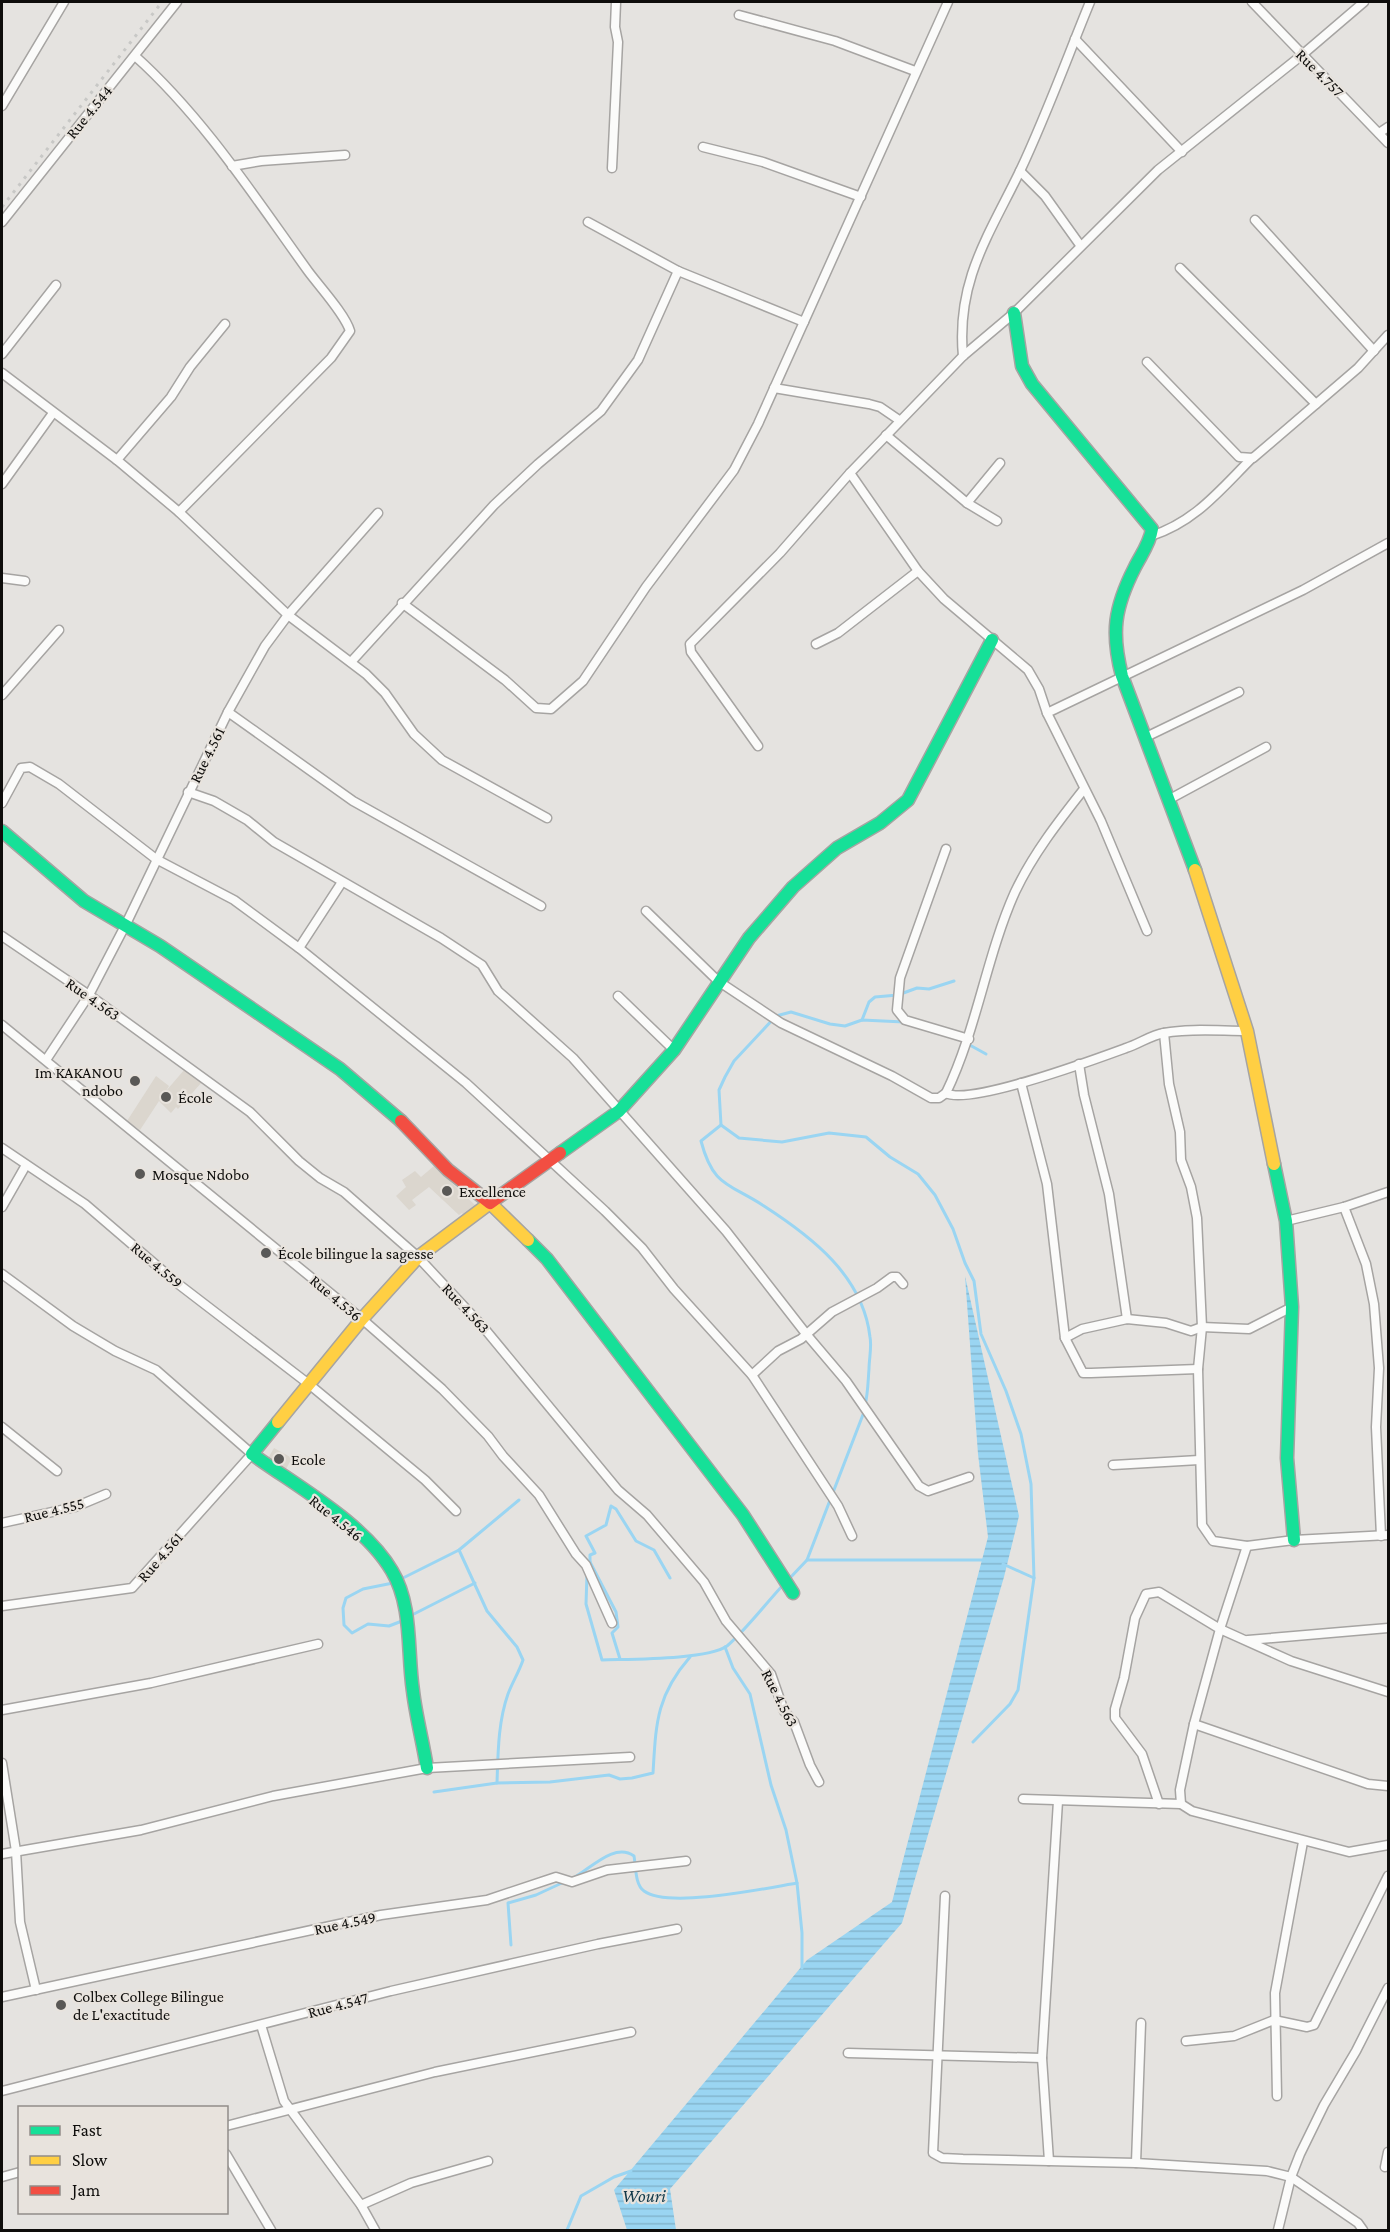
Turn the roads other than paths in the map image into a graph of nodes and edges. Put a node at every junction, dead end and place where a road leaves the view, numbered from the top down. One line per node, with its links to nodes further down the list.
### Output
1 (64, 2): 13 (street)
2 (177, 2): 11 (street, Rue 4.544)
3 (616, 2): 21 (street)
4 (948, 2): 12 (street)
5 (1090, 2): 9 (street)
6 (1252, 2): 10 (street, Rue 4.757)
7 (1364, 2): 10 (street)
8 (739, 15): 12 (street)
9 (1075, 39): 18 (street); 22 (street)
10 (1302, 55): 15 (street, Rue 4.757); 18 (street)
11 (135, 56): 20 (street); 25 (street, Rue 4.544)
12 (915, 71): 23 (street)
13 (2, 106)
14 (1389, 127): 15 (street)
15 (1379, 133): 16 (street, Rue 4.757)
16 (1389, 143)
17 (703, 147): 23 (street)
18 (1182, 152): 27 (street)
19 (345, 155): 20 (street)
20 (232, 166): 51 (street)
21 (612, 168)
22 (1020, 171): 27 (street); 37 (street)
23 (861, 197): 32 (street)
24 (1255, 220): 35 (street)
25 (2, 222)
26 (588, 222): 29 (street)
27 (1080, 245): 31 (street)
28 (1180, 268): 41 (street)
29 (678, 271): 32 (street); 59 (street)
30 (56, 285): 36 (street)
31 (1014, 313): 37 (street); 54 (street)
32 (804, 322): 40 (street)
33 (225, 324): 46 (street)
34 (1389, 335): 35 (street)
35 (1374, 351): 41 (street)
36 (2, 354)
37 (963, 356): 43 (street)
38 (1147, 362): 45 (street)
39 (2, 374): 42 (street)
40 (774, 388): 43 (street); 59 (street)
41 (1316, 404): 45 (street)
42 (53, 413): 46 (street); 49 (street)
43 (899, 420): 44 (street)
44 (886, 435): 48 (street); 50 (street)
45 (1253, 458): 54 (street)
46 (117, 460): 51 (street)
47 (1000, 463): 50 (street)
48 (850, 473): 56 (street); 71 (street)
49 (2, 484)
50 (967, 503): 53 (street)
51 (179, 513): 60 (street)
52 (378, 513): 60 (street)
53 (997, 521)
54 (1151, 536): 65 (street)
55 (1389, 543): 65 (street)
56 (918, 571): 62 (street); 63 (street)
57 (2, 578): 58 (street)
58 (25, 581)
59 (402, 603): 64 (street)
60 (288, 615): 64 (street); 68 (street)
61 (59, 630): 67 (street)
62 (992, 640): 69 (street); 88 (street)
63 (816, 644)
64 (351, 662): 77 (street)
65 (1122, 676): 69 (street); 70 (street)
66 (1239, 692): 70 (street)
67 (2, 695)
68 (228, 712): 74 (street, Rue 4.561); 82 (street, Rue 4.561)
69 (1047, 713): 73 (street)
70 (1146, 737): 75 (street)
71 (758, 746)
72 (1266, 747): 75 (street)
73 (1084, 789): 85 (street); 94 (street)
74 (188, 792): 80 (street, Rue 4.561); 81 (street)
75 (1168, 800): 92 (street)
76 (2, 803): 80 (street)
77 (547, 818)
78 (2, 831): 84 (street)
79 (946, 849): 94 (street)
80 (156, 859): 84 (street, Rue 4.561); 87 (street)
81 (342, 882): 87 (street); 100 (street)
82 (541, 906)
83 (646, 911): 88 (street)
84 (126, 924): 89 (street, Rue 4.561); 105 (street)
85 (1147, 931)
86 (2, 936): 89 (street, Rue 4.563)
87 (300, 948): 102 (street)
88 (718, 981): 95 (street); 99 (street)
89 (89, 995): 96 (street, Rue 4.561); 109 (street, Rue 4.563)
90 (618, 996): 95 (street)
91 (2, 1025): 96 (street, Rue 4.536)
92 (1247, 1031): 93 (street); 108 (street)
93 (1164, 1033): 97 (street); 115 (street)
94 (969, 1039): 99 (street)
95 (674, 1050): 100 (street)
96 (46, 1060): 113 (street, Rue 4.536)
97 (1079, 1064): 98 (street); 114 (street)
98 (1021, 1083): 99 (street); 117 (street)
99 (946, 1093)
100 (619, 1111): 102 (street); 116 (street)
101 (2, 1148): 103 (street, Rue 4.559)
102 (550, 1160): 105 (street); 119 (street)
103 (26, 1165): 106 (street); 120 (street, Rue 4.559)
104 (1389, 1192): 107 (street)
105 (490, 1203): 109 (street); 134 (street)
106 (2, 1207)
107 (1344, 1207): 108 (street); 130 (street)
108 (1286, 1221): 112 (street)
109 (418, 1257): 113 (street); 147 (street, Rue 4.563)
110 (2, 1274): 122 (street)
111 (903, 1284): 116 (street)
112 (1293, 1307): 115 (street); 132 (street)
113 (362, 1319): 120 (street); 136 (street, Rue 4.536)
114 (1127, 1319): 115 (street); 117 (street)
115 (1202, 1327): 118 (street)
116 (807, 1335): 119 (street); 126 (street)
117 (1065, 1338): 118 (street)
118 (1197, 1369): 123 (street)
119 (752, 1374): 131 (street)
120 (310, 1385): 122 (street); 128 (street, Rue 4.559)
121 (2, 1427): 125 (street)
122 (252, 1454): 135 (street, Rue 4.561); 146 (street, Rue 4.546)
123 (1199, 1460): 124 (street); 133 (street)
124 (1113, 1465)
125 (57, 1471)
126 (969, 1477)
127 (106, 1494): 129 (street, Rue 4.555)
128 (456, 1511)
129 (2, 1523)
130 (1385, 1535): 132 (street)
131 (852, 1536)
132 (1294, 1540): 133 (street)
133 (1247, 1546): 138 (street)
134 (793, 1593)
135 (2, 1606)
136 (612, 1623)
137 (1389, 1628): 139 (street)
138 (1220, 1629): 139 (street); 143 (street); 151 (street)
139 (1248, 1640): 141 (street)
140 (318, 1644): 142 (street)
141 (1389, 1692)
142 (2, 1710)
143 (1194, 1724): 148 (street); 152 (street)
144 (630, 1757): 146 (street)
145 (2, 1763): 155 (street)
146 (427, 1768): 155 (street)
147 (819, 1782)
148 (1389, 1786)
149 (1023, 1799): 150 (street)
150 (1058, 1801): 151 (street); 171 (street)
151 (1159, 1804): 152 (street)
152 (1181, 1804): 153 (street)
153 (1304, 1842): 154 (street); 164 (street)
154 (1389, 1845)
155 (16, 1851): 156 (street); 162 (street)
156 (2, 1854)
157 (686, 1862): 162 (street, Rue 4.549)
158 (1389, 1876): 164 (street)
159 (945, 1896): 170 (street)
160 (676, 1929): 166 (street, Rue 4.547)
161 (1389, 1988): 184 (street)
162 (36, 1990): 163 (street, Rue 4.549)
163 (2, 1997)
164 (1274, 2020): 168 (street); 173 (street)
165 (1141, 2023): 180 (street)
166 (261, 2025): 172 (street, Rue 4.547); 174 (street)
167 (631, 2032): 174 (street)
168 (1186, 2041)
169 (848, 2053): 170 (street)
170 (937, 2056): 171 (street); 178 (street)
171 (1042, 2058): 178 (street)
172 (2, 2091)
173 (1277, 2096)
174 (290, 2109): 175 (street); 185 (street)
175 (228, 2126)
176 (1389, 2152): 181 (street)
177 (228, 2157): 186 (street)
178 (1049, 2161): 180 (street)
179 (488, 2162): 185 (street)
180 (1136, 2163): 184 (street)
181 (1385, 2167)
182 (18, 2173): 183 (street)
183 (2, 2177)
184 (1291, 2177): 188 (street); 189 (street)
185 (361, 2205): 187 (street)
186 (272, 2230)
187 (375, 2230)
188 (1278, 2230)
189 (1363, 2230)

